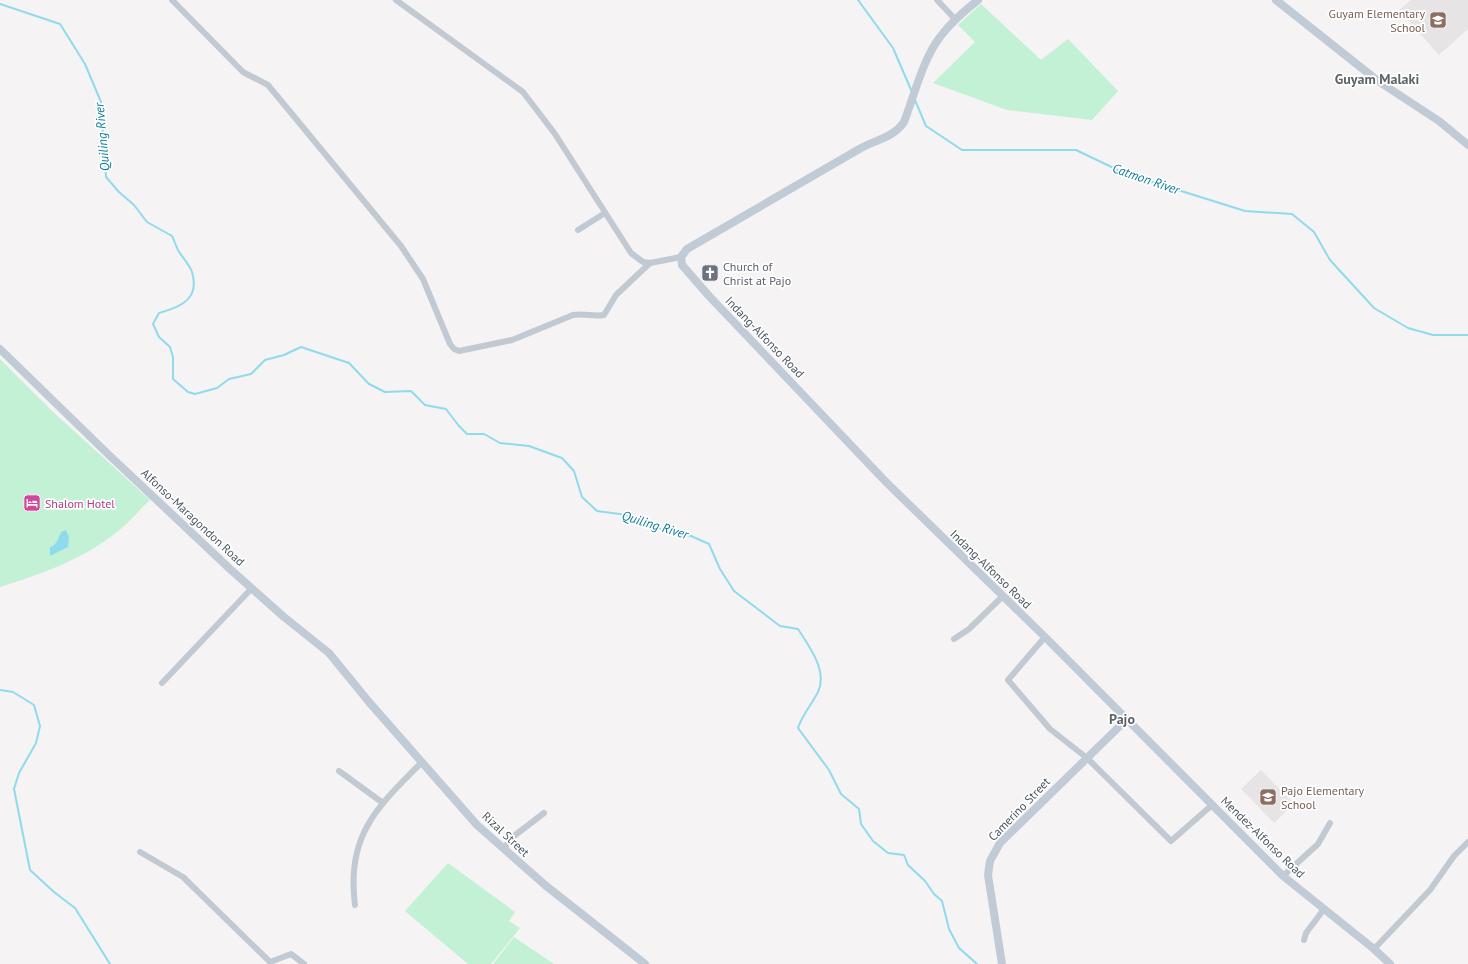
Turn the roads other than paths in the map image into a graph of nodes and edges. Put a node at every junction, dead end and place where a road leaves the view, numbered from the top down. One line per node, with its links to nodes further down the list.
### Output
1 (172, 0): 11 (street)
2 (396, 0): 8 (street)
3 (937, 0): 6 (street)
4 (978, 0): 6 (main road)
5 (1276, 0): 7 (main road)
6 (955, 19): 10 (main road)
7 (1468, 145)
8 (605, 213): 9 (street); 11 (street)
9 (578, 230)
10 (681, 257): 11 (street); 14 (main road, Indang-Alfonso Road)
11 (650, 263)
12 (0, 349): 13 (main road, Alfonso-Maragondon Road)
13 (252, 588): 17 (street); 18 (main road, Alfonso-Maragondon Road)
14 (1003, 596): 15 (main road, Indang-Alfonso Road); 16 (street)
15 (1045, 638): 19 (main road, Indang-Alfonso Road); 20 (street)
16 (954, 639)
17 (162, 683)
18 (369, 702): 21 (main road, Rizal Street)
19 (1126, 720): 20 (main road, Camerino Street); 24 (main road, Mendez-Alfonso Road)
20 (1087, 758): 24 (street); 37 (main road, Camerino Street)
21 (422, 762): 23 (street); 28 (main road, Rizal Street)
22 (338, 771): 23 (street)
23 (383, 803): 31 (street)
24 (1212, 805): 30 (main road, Mendez-Alfonso Road)
25 (544, 813): 28 (street)
26 (1330, 823): 30 (street)
27 (1468, 842): 34 (street)
28 (504, 848): 36 (main road, Rizal Street)
29 (140, 852): 35 (street)
30 (1283, 876): 32 (main road, Mendez-Alfonso Road)
31 (355, 905)
32 (1324, 909): 33 (street); 34 (main road, Mendez-Alfonso Road)
33 (1304, 940)
34 (1374, 949): 38 (main road, Mendez-Alfonso Road)
35 (304, 964)
36 (645, 964)
37 (1002, 964)
38 (1390, 964)

